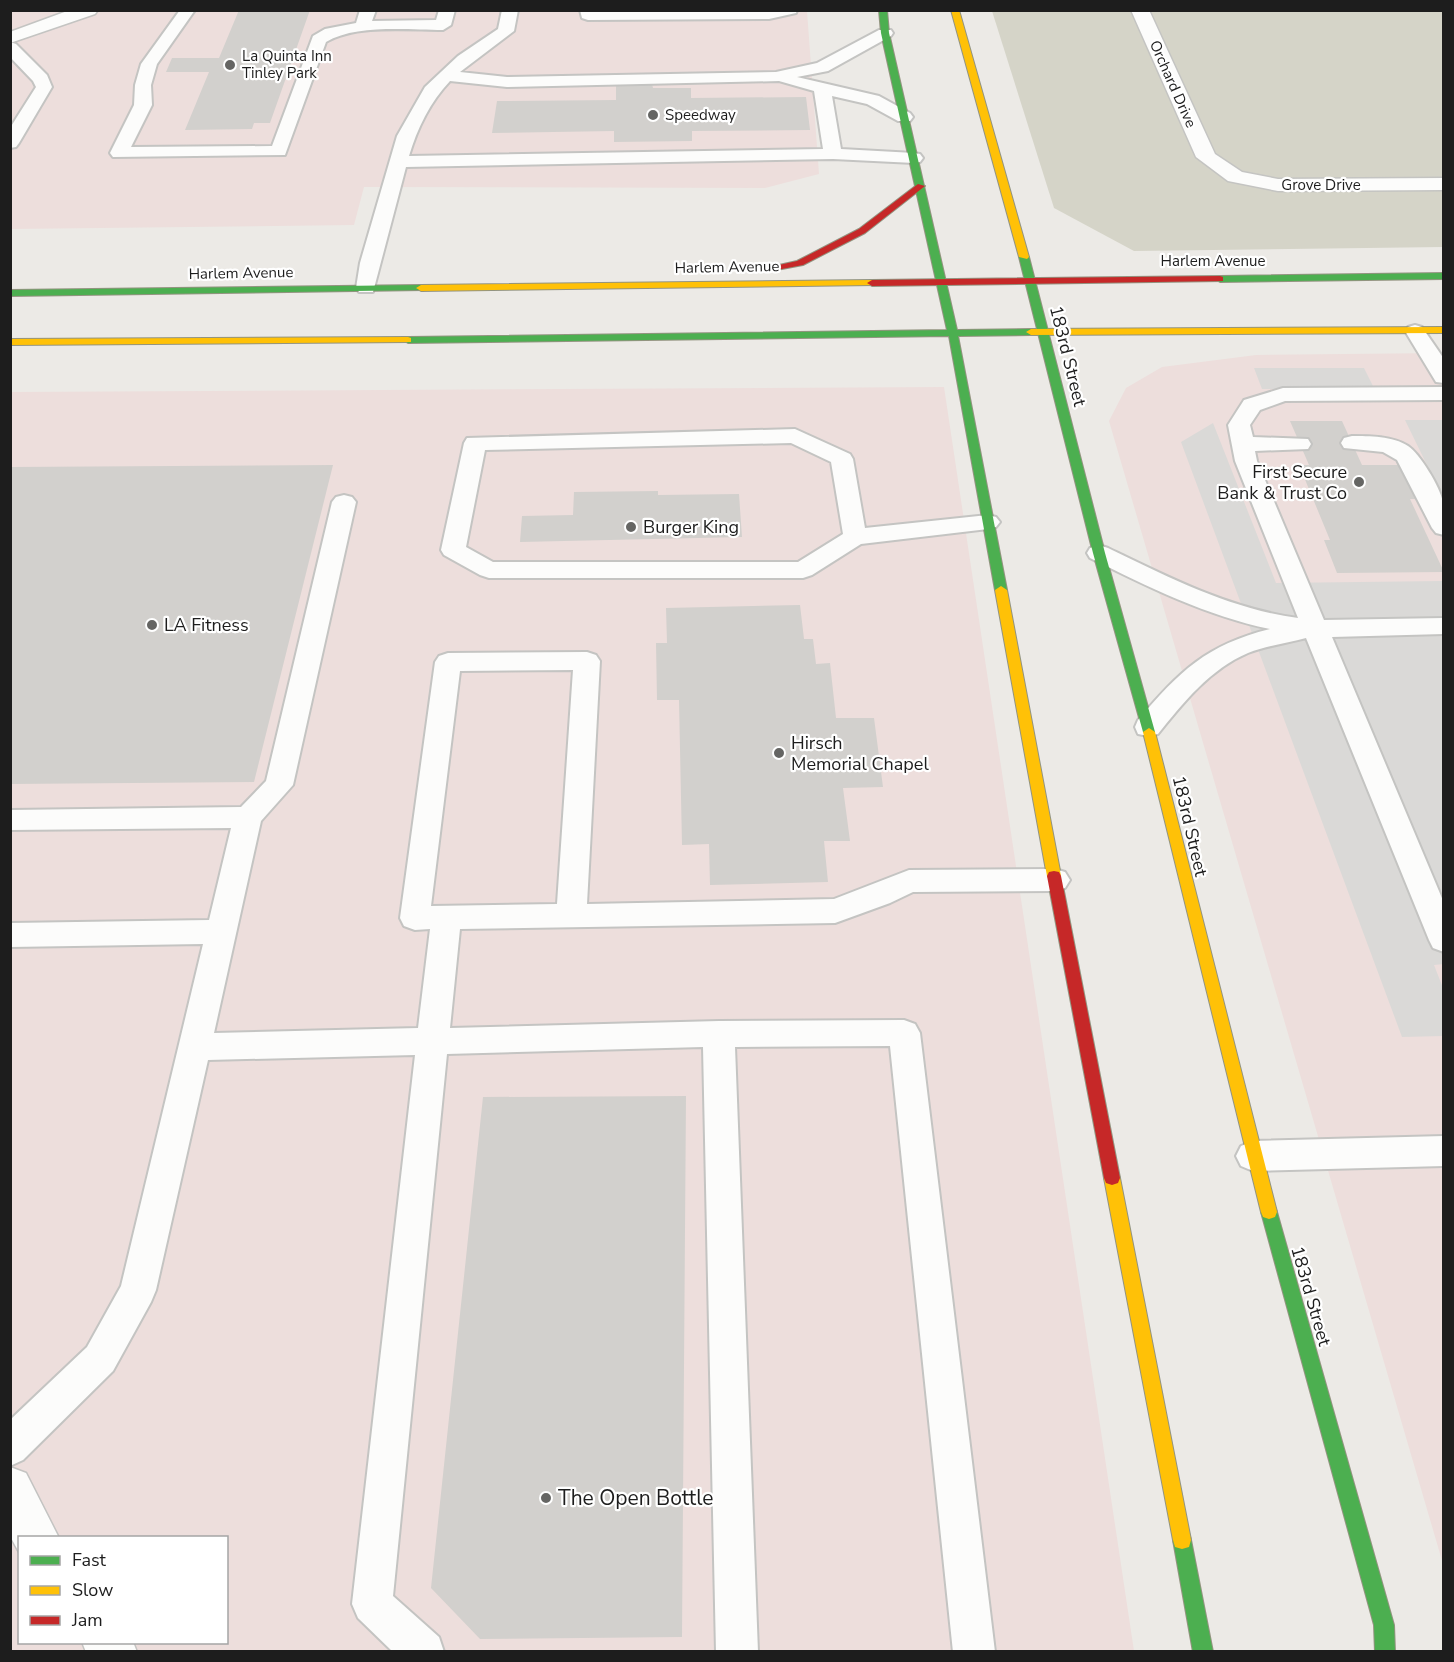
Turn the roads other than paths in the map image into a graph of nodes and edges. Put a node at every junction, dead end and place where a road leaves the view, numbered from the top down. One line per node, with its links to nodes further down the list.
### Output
1 (89, 10): 12 (street)
2 (188, 10): 10 (lane)
3 (447, 10): 10 (lane)
4 (510, 10): 16 (lane)
5 (588, 10): 6 (lane)
6 (790, 10)
7 (883, 10): 11 (street)
8 (955, 10): 28 (street, 183rd Street)
9 (1140, 10): 22 (street, Orchard Drive)
10 (366, 18)
11 (885, 33): 17 (lane); 19 (street)
12 (10, 38)
13 (10, 47): 14 (lane)
14 (34, 72): 15 (lane); 20 (lane)
15 (10, 76)
16 (446, 76): 17 (lane); 24 (lane)
17 (776, 77): 18 (lane)
18 (822, 87): 19 (lane); 21 (lane)
19 (904, 117): 23 (street)
20 (10, 143)
21 (832, 154): 23 (lane); 24 (lane)
22 (1206, 157): 25 (street, Grove Drive)
23 (914, 158): 26 (street)
24 (398, 162): 31 (lane)
25 (1443, 184)
26 (921, 186): 29 (street); 30 (street)
27 (1443, 276): 28 (street, Harlem Avenue)
28 (1030, 279): 29 (street, Harlem Avenue); 35 (street, 183rd Street)
29 (942, 280): 30 (street, Harlem Avenue); 36 (street)
30 (690, 284): 31 (street, Harlem Avenue)
31 (366, 288): 32 (street, Harlem Avenue)
32 (10, 292)
33 (1443, 330): 34 (street)
34 (1415, 331): 35 (street); 38 (lane)
35 (1044, 332): 36 (street); 47 (street, 183rd Street)
36 (953, 333): 37 (street); 44 (street)
37 (10, 342)
38 (1443, 377)
39 (1443, 393): 41 (lane)
40 (1352, 443): 45 (lane)
41 (1243, 444): 42 (lane); 49 (lane)
42 (1300, 444)
43 (344, 502): 51 (lane)
44 (988, 522): 46 (lane); 53 (street)
45 (1443, 528)
46 (855, 537): 46 (lane)
47 (1099, 553): 49 (lane); 50 (street, 183rd Street)
48 (1443, 626): 49 (lane)
49 (1314, 628): 50 (lane); 58 (lane)
50 (1148, 727): 63 (street, 183rd Street)
51 (248, 817): 52 (lane); 56 (lane)
52 (10, 820)
53 (1055, 880): 54 (lane); 70 (street)
54 (571, 916): 55 (lane); 55 (lane)
55 (446, 918): 60 (lane)
56 (221, 932): 57 (lane); 61 (lane)
57 (10, 935)
58 (1443, 940)
59 (719, 1034): 60 (lane); 68 (lane); 69 (lane)
60 (433, 1041): 61 (lane); 67 (lane)
61 (195, 1047): 64 (lane)
62 (1443, 1151): 63 (lane)
63 (1253, 1156): 71 (street, 183rd Street)
64 (10, 1447)
65 (10, 1489): 66 (street)
66 (35, 1536)
67 (424, 1652)
68 (737, 1652)
69 (974, 1652)
70 (1203, 1652)
71 (1385, 1652)

